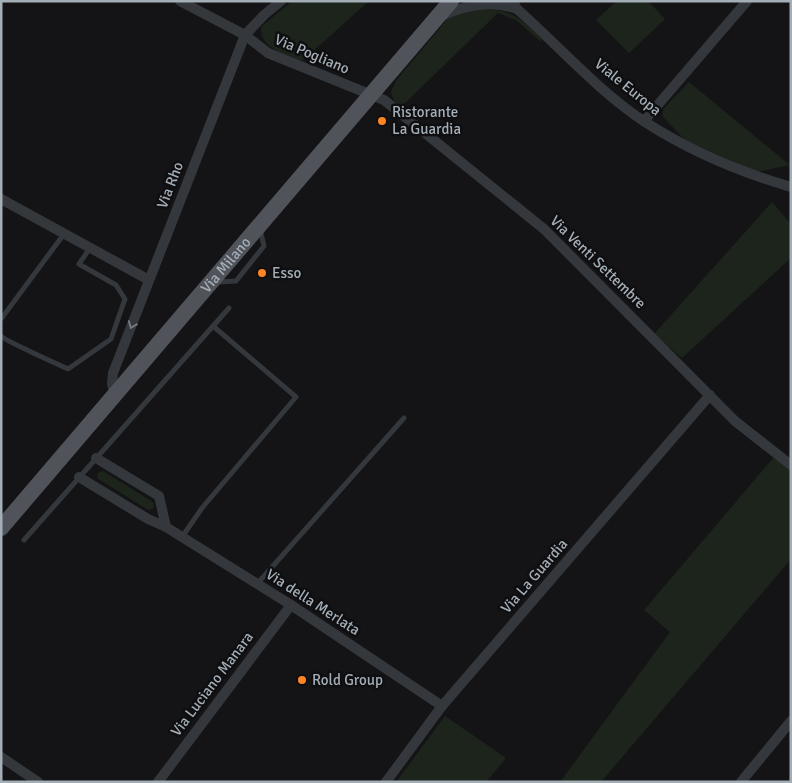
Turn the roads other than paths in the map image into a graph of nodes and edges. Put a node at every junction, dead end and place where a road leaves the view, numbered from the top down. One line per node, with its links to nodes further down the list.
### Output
1 (180, 1): 8 (street, Via Pogliano)
2 (282, 1): 8 (street, Via Rho)
3 (451, 1): 7 (main road, Via Milano)
4 (747, 1): 10 (street)
5 (498, 2): 6 (street, Viale Europa); 7 (street, Viale Europa)
6 (515, 5): 10 (street, Viale Europa)
7 (437, 18): 9 (main road, Via Milano)
8 (245, 35): 9 (street, Via Pogliano); 15 (street, Via Rho)
9 (371, 96): 20 (main road, Via Milano); 21 (street, Via Venti Settembre)
10 (644, 122): 11 (street, Viale Europa)
11 (791, 187)
12 (1, 199): 13 (street)
13 (64, 234): 14 (street); 17 (lane)
14 (90, 248): 15 (street); 19 (lane)
15 (149, 280): 20 (street, Via Rho, one-way to 20)
16 (229, 308): 18 (lane)
17 (1, 319)
18 (213, 326): 23 (lane); 28 (lane)
19 (1, 336)
20 (115, 394): 27 (main road, Via Milano)
21 (710, 395): 24 (street, Via Venti Settembre); 32 (street, Via La Guardia)
22 (404, 418): 30 (lane)
23 (96, 458): 25 (lane); 26 (street)
24 (791, 465)
25 (79, 477): 26 (street, Via della Merlata); 29 (lane)
26 (166, 527): 28 (street, Via della Merlata)
27 (1, 528)
28 (182, 537): 30 (street, Via della Merlata)
29 (24, 540)
30 (257, 584): 31 (street, Via della Merlata)
31 (291, 605): 32 (street, Via della Merlata); 36 (street, Via Luciano Manara)
32 (442, 706): 37 (street, Via La Guardia)
33 (791, 721): 38 (street)
34 (1, 757): 35 (street)
35 (38, 782)
36 (158, 782)
37 (386, 782)
38 (740, 782)

